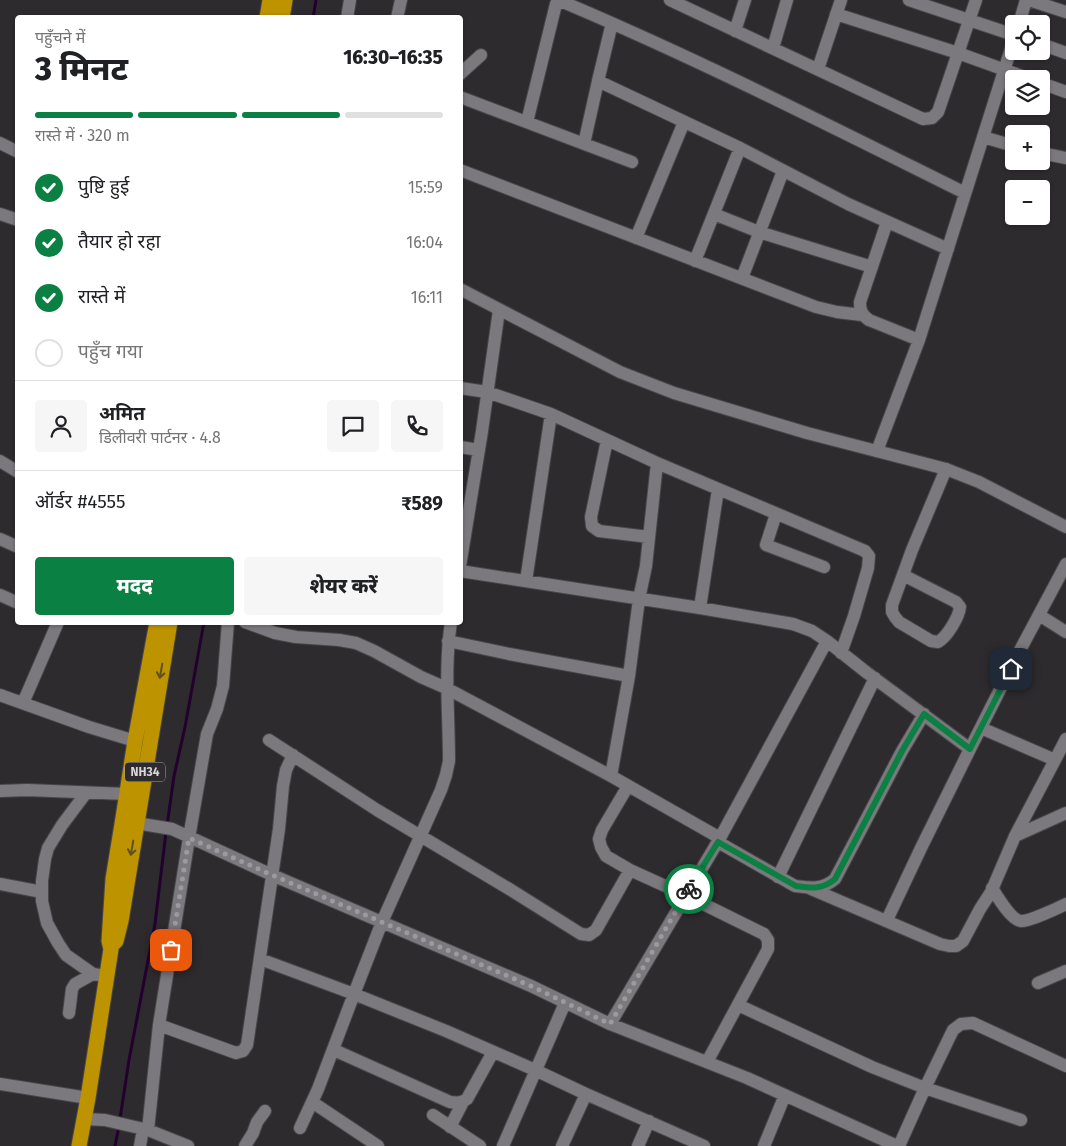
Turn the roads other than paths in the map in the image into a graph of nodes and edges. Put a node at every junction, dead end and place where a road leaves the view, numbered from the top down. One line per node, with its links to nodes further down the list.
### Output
1 (270, 0): 14 (highway)
2 (285, 0): 15 (highway)
3 (350, 0): 16 (street)
4 (401, 0): 17 (street)
5 (670, 0): 21 (street)
6 (745, 0): 21 (street)
7 (787, 0): 24 (street)
8 (841, 0): 13 (street)
9 (909, 0): 19 (street)
10 (976, 0): 19 (street)
11 (1028, 0): 12 (street); 18 (street)
12 (1066, 12)
13 (836, 14): 26 (street); 29 (street)
14 (268, 15)
15 (282, 15)
16 (348, 15)
17 (398, 15)
18 (1022, 15)
19 (969, 20): 22 (street); 26 (street)
20 (612, 23): 32 (street); 36 (street); 49 (street)
21 (735, 31): 24 (street)
22 (1005, 32)
23 (1050, 47): 25 (street)
24 (773, 48): 29 (street)
25 (1066, 52)
26 (958, 53): 29 (street); 30 (street)
27 (481, 55): 31 (street)
28 (1007, 60): 30 (street)
29 (818, 69)
30 (1004, 69): 38 (street)
31 (463, 71)
32 (598, 81): 37 (street); 41 (street)
33 (1050, 86): 34 (street)
34 (1066, 92)
35 (463, 98): 36 (street)
36 (527, 122): 41 (street)
37 (684, 122): 42 (street); 55 (street)
38 (983, 137): 40 (street); 49 (street)
39 (0, 142): 43 (street)
40 (1005, 143)
41 (584, 144): 46 (street)
42 (740, 148): 48 (street); 51 (street)
43 (15, 150)
44 (1050, 155): 45 (street)
45 (1066, 158)
46 (632, 162)
47 (463, 171): 55 (street)
48 (783, 171): 53 (street); 54 (street)
49 (965, 193): 56 (street)
50 (0, 214): 52 (street)
51 (714, 214): 54 (street); 57 (street)
52 (15, 219)
53 (887, 222): 56 (street); 58 (street)
54 (759, 232): 58 (street); 59 (street)
55 (636, 238): 57 (street)
56 (948, 249): 63 (street)
57 (695, 261): 59 (street)
58 (872, 267): 62 (street)
59 (742, 278): 62 (street)
60 (463, 291): 61 (street)
61 (500, 310): 65 (street); 70 (street)
62 (862, 315): 63 (street)
63 (919, 340): 70 (street)
64 (463, 388): 65 (street)
65 (488, 392): 66 (street); 69 (street)
66 (551, 414): 67 (street); 87 (street)
67 (608, 440): 72 (street); 80 (street)
68 (463, 447): 69 (street)
69 (479, 450): 76 (street)
70 (877, 451): 73 (street)
71 (0, 461): 74 (street)
72 (658, 463): 75 (street); 80 (street)
73 (946, 469): 78 (street); 86 (street)
74 (15, 470)
75 (718, 490): 77 (street); 91 (street)
76 (465, 505): 79 (street)
77 (776, 514): 84 (street); 102 (street)
78 (1066, 527)
79 (463, 529)
80 (649, 537): 89 (street)
81 (1, 544): 82 (street)
82 (15, 546)
83 (1066, 564): 92 (street)
84 (824, 567)
85 (463, 571): 87 (street)
86 (903, 575): 86 (street)
87 (526, 581): 89 (street)
88 (0, 595): 90 (street)
89 (639, 599): 91 (street); 103 (street)
90 (15, 602)
91 (700, 608): 101 (street)
92 (1039, 615): 99 (street); 109 (street)
93 (57, 625): 107 (street)
94 (156, 625): 112 (highway, NH34)
95 (170, 625): 122 (highway, NH34, one-way to 122)
96 (228, 625): 125 (street)
97 (253, 625): 105 (street)
98 (450, 625): 100 (street)
99 (1066, 632)
100 (448, 640): 103 (street); 105 (street)
101 (827, 641): 102 (street); 126 (street)
102 (841, 653): 104 (street)
103 (629, 676): 116 (street)
104 (875, 678): 108 (street); 129 (street)
105 (446, 688): 116 (street); 123 (street)
106 (0, 695): 107 (street)
107 (23, 703): 112 (street)
108 (924, 714): 113 (street); 131 (street)
109 (981, 728): 113 (street); 115 (street)
110 (1066, 739): 115 (street)
111 (269, 740): 114 (street)
112 (135, 742): 120 (highway, NH34)
113 (970, 749): 136 (street)
114 (293, 755): 123 (street); 128 (street)
115 (1055, 760): 124 (street)
116 (611, 776): 117 (street)
117 (628, 786): 126 (street); 127 (street)
118 (0, 791): 119 (street)
119 (86, 793): 120 (street); 133 (street)
120 (127, 794): 138 (highway, NH34)
121 (1066, 814): 124 (street)
122 (142, 824): 125 (street); 138 (highway, NH34, one-way to 138)
123 (420, 836): 127 (street); 137 (street)
124 (1015, 836): 132 (street)
125 (189, 838): 128 (street); 148 (street)
126 (719, 840): 129 (street); 134 (street)
127 (630, 870): 134 (street)
128 (272, 875): 137 (street); 139 (street)
129 (778, 877): 131 (street)
130 (0, 884): 133 (street)
131 (809, 888): 136 (street)
132 (992, 888): 135 (street); 136 (street)
133 (42, 892): 141 (street)
134 (685, 895): 145 (street); 147 (street)
135 (1066, 904)
136 (886, 920)
137 (382, 922): 143 (street); 144 (street)
138 (110, 949): 141 (highway, NH34)
139 (260, 959): 143 (street); 148 (street)
140 (1066, 971): 142 (street)
141 (100, 975): 146 (street); 158 (highway, NH34)
142 (1038, 983)
143 (354, 994): 149 (street); 150 (street)
144 (565, 1003): 147 (street); 153 (street)
145 (738, 1005): 151 (street); 155 (street)
146 (69, 1013)
147 (610, 1024): 151 (street)
148 (159, 1025): 168 (street)
149 (334, 1050): 159 (street); 160 (street)
150 (493, 1052): 153 (street); 160 (street)
151 (707, 1062): 157 (street)
152 (1066, 1066): 155 (street)
153 (535, 1070): 156 (street); 175 (street)
154 (0, 1084): 158 (street)
155 (924, 1088): 164 (street); 180 (street)
156 (586, 1094): 165 (street); 176 (street)
157 (785, 1095): 179 (street); 180 (street)
158 (88, 1098): 163 (highway, NH34)
159 (312, 1102): 167 (street); 173 (street)
160 (463, 1102): 166 (street)
161 (265, 1111): 172 (street)
162 (433, 1115): 166 (street)
163 (84, 1119): 168 (street); 169 (highway, NH34)
164 (1021, 1120)
165 (648, 1121): 177 (street); 178 (street)
166 (450, 1127): 174 (street)
167 (300, 1128)
168 (141, 1129): 170 (street); 171 (street)
169 (80, 1146)
170 (140, 1146)
171 (188, 1146)
172 (245, 1146)
173 (378, 1146)
174 (480, 1146)
175 (503, 1146)
176 (562, 1146)
177 (638, 1146)
178 (704, 1146)
179 (764, 1146)
180 (898, 1146)

